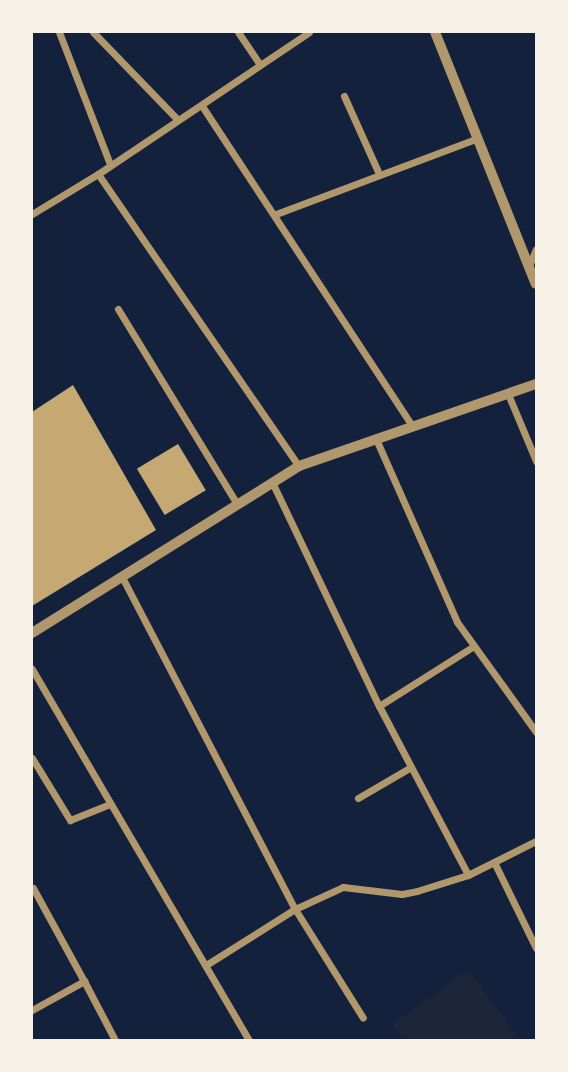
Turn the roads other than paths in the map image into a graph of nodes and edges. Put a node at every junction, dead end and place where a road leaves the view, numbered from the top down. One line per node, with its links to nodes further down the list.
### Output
1 (58, 32): 11 (street)
2 (93, 32): 9 (street)
3 (238, 32): 6 (street)
4 (303, 32): 6 (street)
5 (435, 32): 10 (street)
6 (259, 63): 8 (street)
7 (344, 96): 13 (street)
8 (202, 106): 9 (street); 15 (street)
9 (178, 120): 11 (street)
10 (478, 138): 13 (street); 17 (street)
11 (110, 164): 12 (street)
12 (97, 174): 14 (street); 25 (street)
13 (379, 174): 15 (street)
14 (32, 214)
15 (276, 214): 22 (street)
16 (537, 248): 17 (street)
17 (529, 266): 18 (street)
18 (537, 284)
19 (118, 309): 27 (street)
20 (537, 384): 21 (street)
21 (508, 394): 22 (street); 24 (street)
22 (413, 426): 23 (street)
23 (376, 439): 25 (street); 30 (street)
24 (537, 461)
25 (299, 466): 26 (street)
26 (272, 482): 27 (street); 32 (street)
27 (237, 504): 28 (street)
28 (122, 577): 29 (street); 42 (street)
29 (32, 633)
30 (474, 646): 32 (street); 33 (street)
31 (32, 669): 37 (street)
32 (379, 706): 35 (street)
33 (537, 732)
34 (32, 758): 37 (street)
35 (411, 767): 36 (street); 40 (street)
36 (358, 798)
37 (110, 804): 44 (street)
38 (537, 841): 39 (street)
39 (494, 862): 40 (street); 43 (street)
40 (468, 875): 42 (street)
41 (33, 888): 45 (street)
42 (295, 909): 44 (street); 47 (street)
43 (537, 948)
44 (206, 965): 49 (street)
45 (84, 981): 46 (street); 48 (street)
46 (32, 1010)
47 (363, 1017)
48 (115, 1041)
49 (249, 1041)

